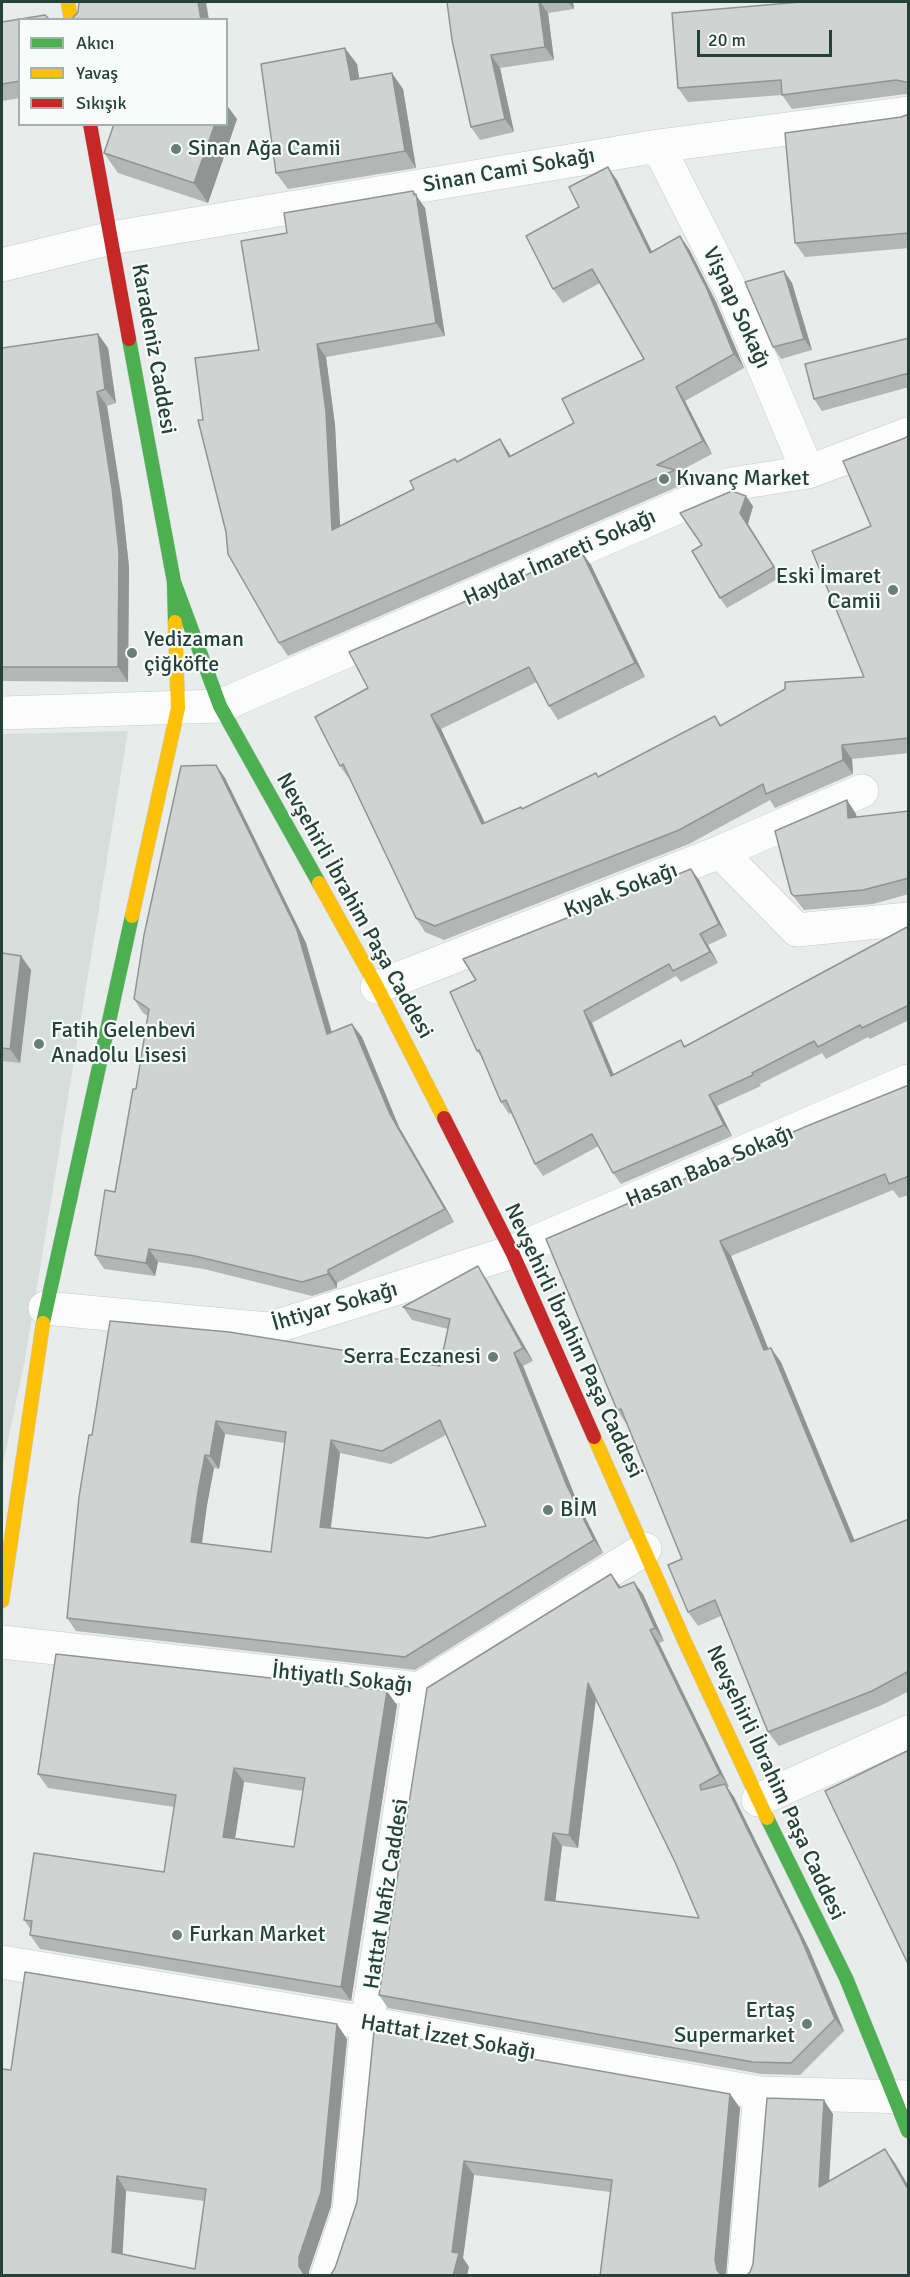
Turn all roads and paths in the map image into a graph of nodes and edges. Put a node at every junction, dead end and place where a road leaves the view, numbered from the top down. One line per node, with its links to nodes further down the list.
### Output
1 (68, 2): 2 (street)
2 (71, 18)
3 (909, 113): 5 (street, Sinan Cami Sokağı)
4 (90, 126): 6 (street, Karadeniz Caddesi)
5 (658, 146): 6 (street, Sinan Cami Sokağı); 9 (street, Vişnap Sokağı)
6 (111, 238): 7 (street, Sinan Cami Sokağı); 10 (street, Karadeniz Caddesi)
7 (2, 266)
8 (909, 434): 9 (street, Haydar İmareti Sokağı)
9 (808, 472): 11 (street, Haydar İmareti Sokağı)
10 (174, 582): 11 (street, Nevşehirli İbrahim Paşa Caddesi); 12 (street)
11 (220, 706): 12 (street); 17 (street, Nevşehirli İbrahim Paşa Caddesi)
12 (178, 708): 13 (street); 20 (street)
13 (2, 713)
14 (862, 791): 15 (street, Kıyak Sokağı)
15 (720, 852): 16 (street); 17 (street, Kıyak Sokağı)
16 (909, 919)
17 (377, 987): 19 (street, Nevşehirli İbrahim Paşa Caddesi)
18 (909, 1081): 19 (street, Hasan Baba Sokağı)
19 (512, 1252): 20 (street, İhtiyar Sokağı); 21 (street, Nevşehirli İbrahim Paşa Caddesi)
20 (45, 1308): 22 (street)
21 (645, 1549): 24 (street, İhtiyatlı Sokağı); 26 (street, Nevşehirli İbrahim Paşa Caddesi)
22 (2, 1601)
23 (2, 1642): 24 (street, İhtiyatlı Sokağı)
24 (419, 1689): 28 (street, Hattat Nafiz Caddesi)
25 (909, 1732): 26 (street)
26 (758, 1800): 30 (street, Nevşehirli İbrahim Paşa Caddesi)
27 (2, 1962): 28 (street, Hattat İzzet Sokağı)
28 (367, 2023): 29 (street, Hattat İzzet Sokağı); 32 (street, Hattat Nafiz Caddesi)
29 (760, 2093): 30 (street, Hattat İzzet Sokağı); 33 (street)
30 (902, 2097): 31 (street, Nevşehirli İbrahim Paşa Caddesi)
31 (909, 2131)
32 (327, 2276)
33 (744, 2276)

